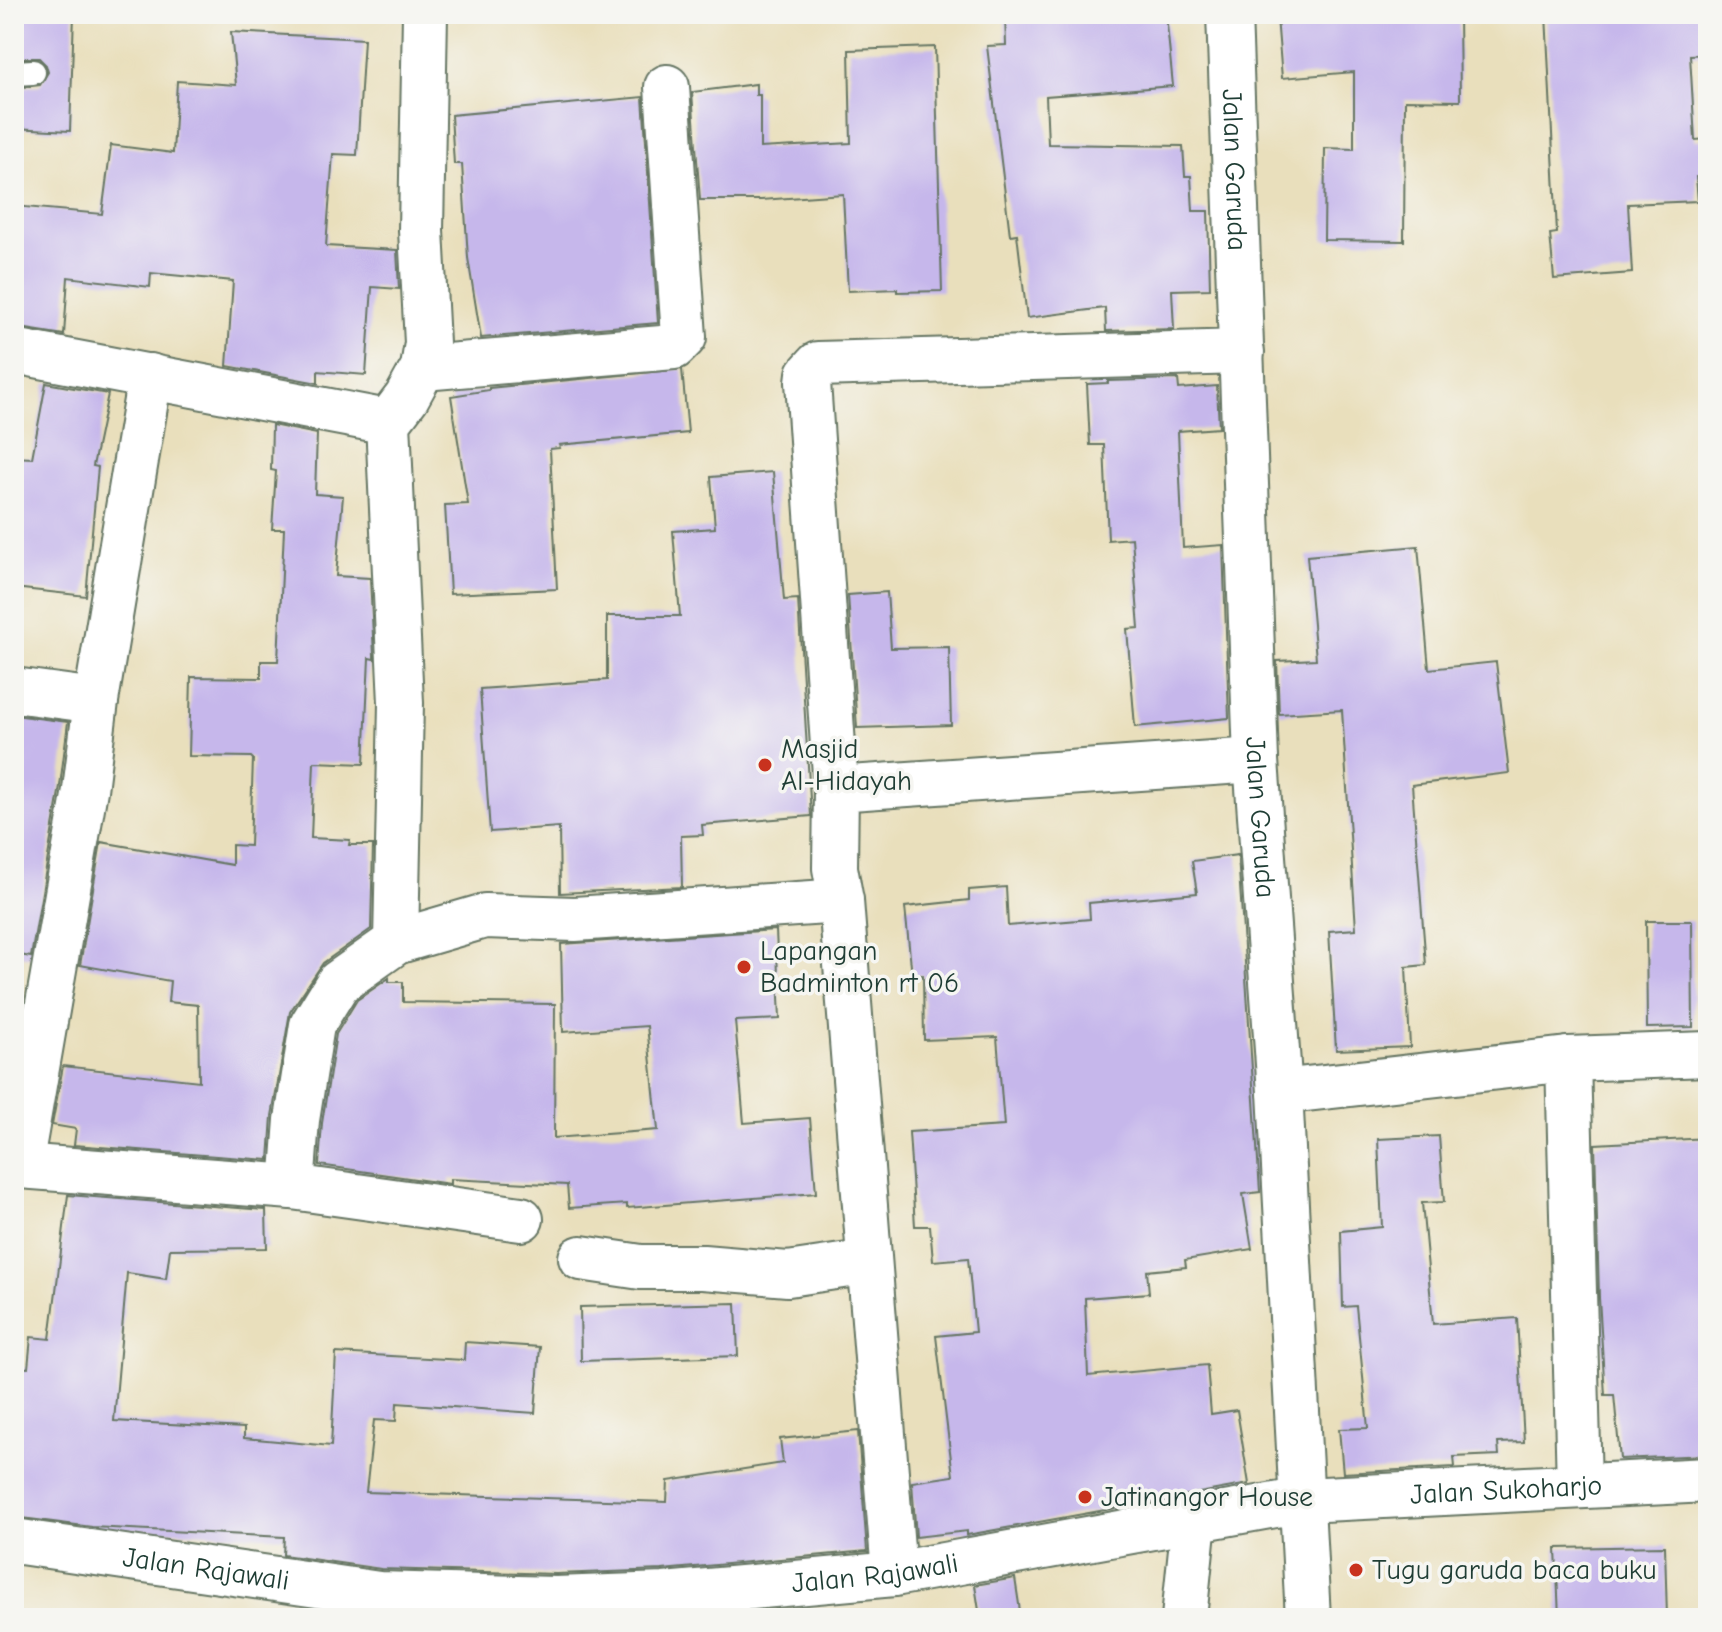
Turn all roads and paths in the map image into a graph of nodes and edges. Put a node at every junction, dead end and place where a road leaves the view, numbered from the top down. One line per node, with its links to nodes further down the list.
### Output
1 (425, 14): 6 (street)
2 (1229, 14): 5 (street, Jalan Garuda)
3 (667, 87): 6 (street)
4 (14, 351): 7 (street)
5 (1242, 352): 11 (street, Jalan Garuda); 12 (street)
6 (423, 368): 8 (street)
7 (150, 376): 8 (street); 10 (street)
8 (388, 422): 14 (street)
9 (14, 690): 10 (street)
10 (96, 701): 18 (street)
11 (1256, 760): 12 (street); 17 (street, Jalan Garuda)
12 (836, 789): 13 (street)
13 (841, 901): 14 (street); 22 (street)
14 (396, 942): 19 (street)
15 (1708, 1054): 16 (street)
16 (1568, 1059): 17 (street); 24 (street)
17 (1280, 1092): 25 (street, Jalan Garuda)
18 (17, 1166): 19 (street)
19 (292, 1187): 20 (street)
20 (521, 1219)
21 (581, 1258): 22 (street)
22 (869, 1262): 28 (street)
23 (1708, 1480): 24 (street, Jalan Sukoharjo)
24 (1579, 1486): 25 (street, Jalan Sukoharjo)
25 (1303, 1500): 26 (street, Jalan Rajawali); 30 (street, Jalan Garuda)
26 (1194, 1520): 28 (street, Jalan Rajawali); 29 (street)
27 (14, 1541): 28 (street, Jalan Rajawali)
28 (894, 1574)
29 (1184, 1618)
30 (1308, 1618)

